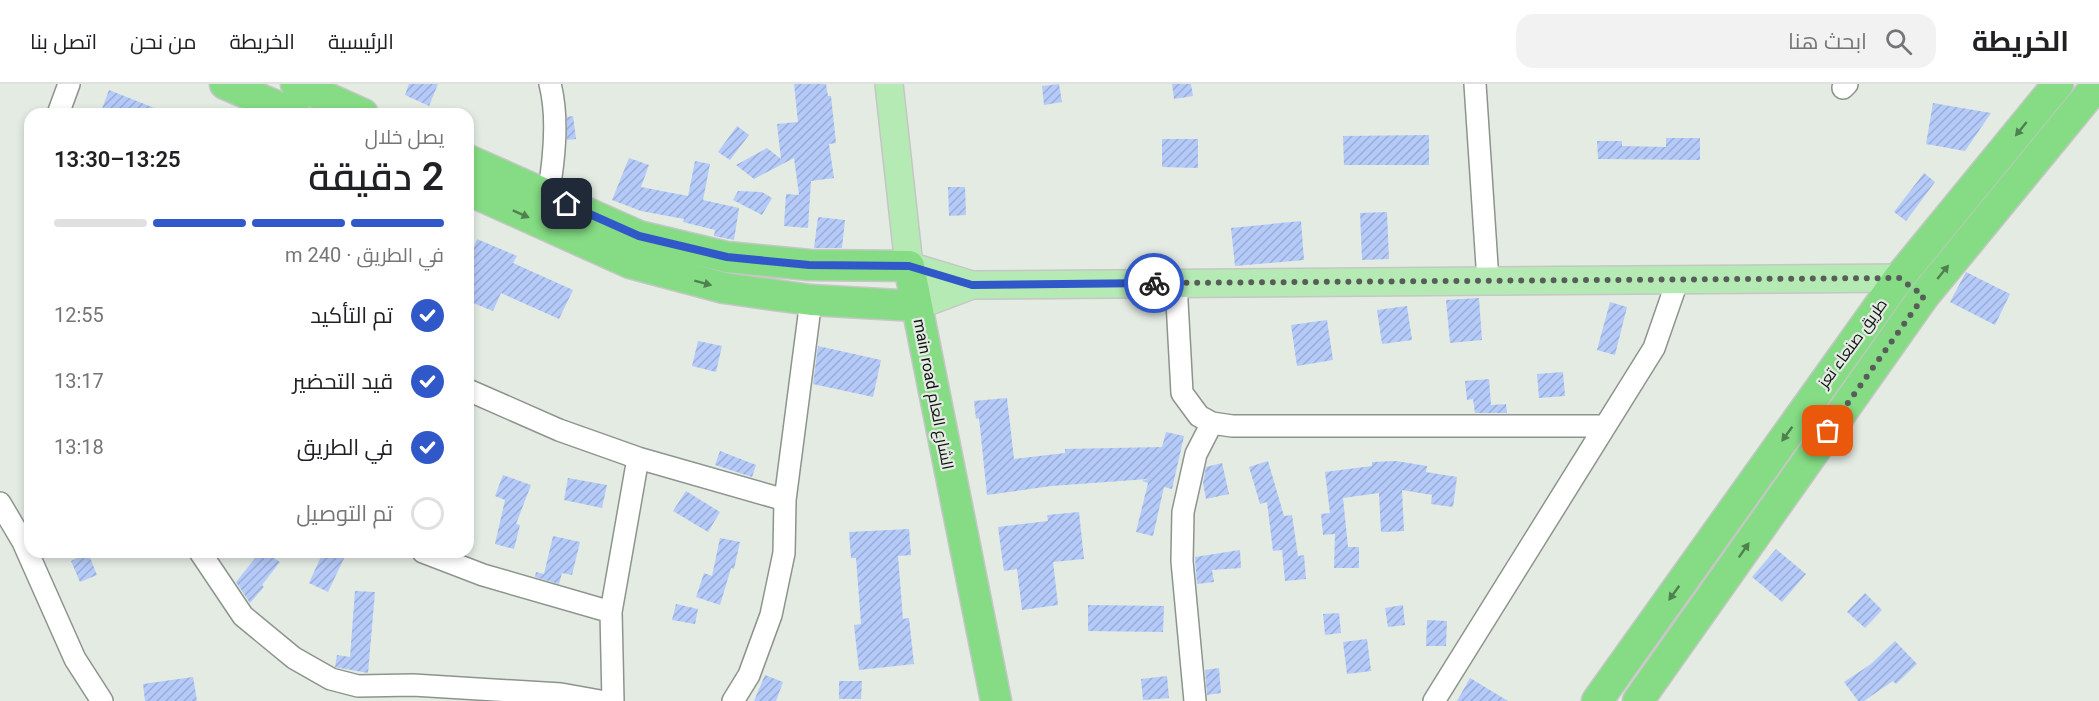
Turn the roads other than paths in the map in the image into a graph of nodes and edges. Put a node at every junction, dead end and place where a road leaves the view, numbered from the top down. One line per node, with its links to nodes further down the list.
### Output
1 (69, 84): 9 (street)
2 (225, 84): 10 (highway)
3 (296, 84): 11 (highway)
4 (550, 84): 14 (street)
5 (889, 84): 16 (main road, main road الشارع العام)
6 (1475, 84): 19 (street)
7 (2058, 84): 17 (highway, طريق صنعاء تعز, one-way to 17)
8 (2098, 84): 22 (highway, طريق صنعاء تعز, one-way to 8)
9 (59, 108)
10 (281, 108)
11 (350, 108)
12 (474, 163): 14 (highway)
13 (474, 192): 15 (highway, one-way to 15)
14 (548, 196): 15 (highway)
15 (634, 249): 16 (highway); 23 (highway, one-way to 23)
16 (909, 266): 21 (main road); 24 (highway, main road الشارع العام)
17 (1899, 278): 18 (main road); 22 (highway); 44 (highway, طريق صنعاء تعز, one-way to 44)
18 (1678, 279): 19 (main road); 27 (street)
19 (1488, 281): 20 (main road)
20 (1176, 283): 21 (main road); 26 (street)
21 (972, 285): 24 (main road)
22 (1924, 296): 45 (highway, طريق صنعاء تعز, one-way to 22)
23 (811, 300): 24 (highway); 29 (street)
24 (916, 306): 41 (highway, main road الشارع العام)
25 (474, 393): 28 (street)
26 (1212, 423): 27 (street); 42 (street)
27 (1604, 426): 43 (street)
28 (638, 458): 29 (street); 35 (street)
29 (785, 500): 40 (street)
30 (0, 504): 31 (street)
31 (24, 546)
32 (29, 558): 37 (street)
33 (204, 558): 36 (street)
34 (439, 558): 35 (street)
35 (610, 612): 39 (street)
36 (410, 693): 38 (street)
37 (102, 701)
38 (600, 701)
39 (614, 701)
40 (733, 701)
41 (996, 701)
42 (1195, 701)
43 (1434, 701)
44 (1596, 701)
45 (1638, 701)

